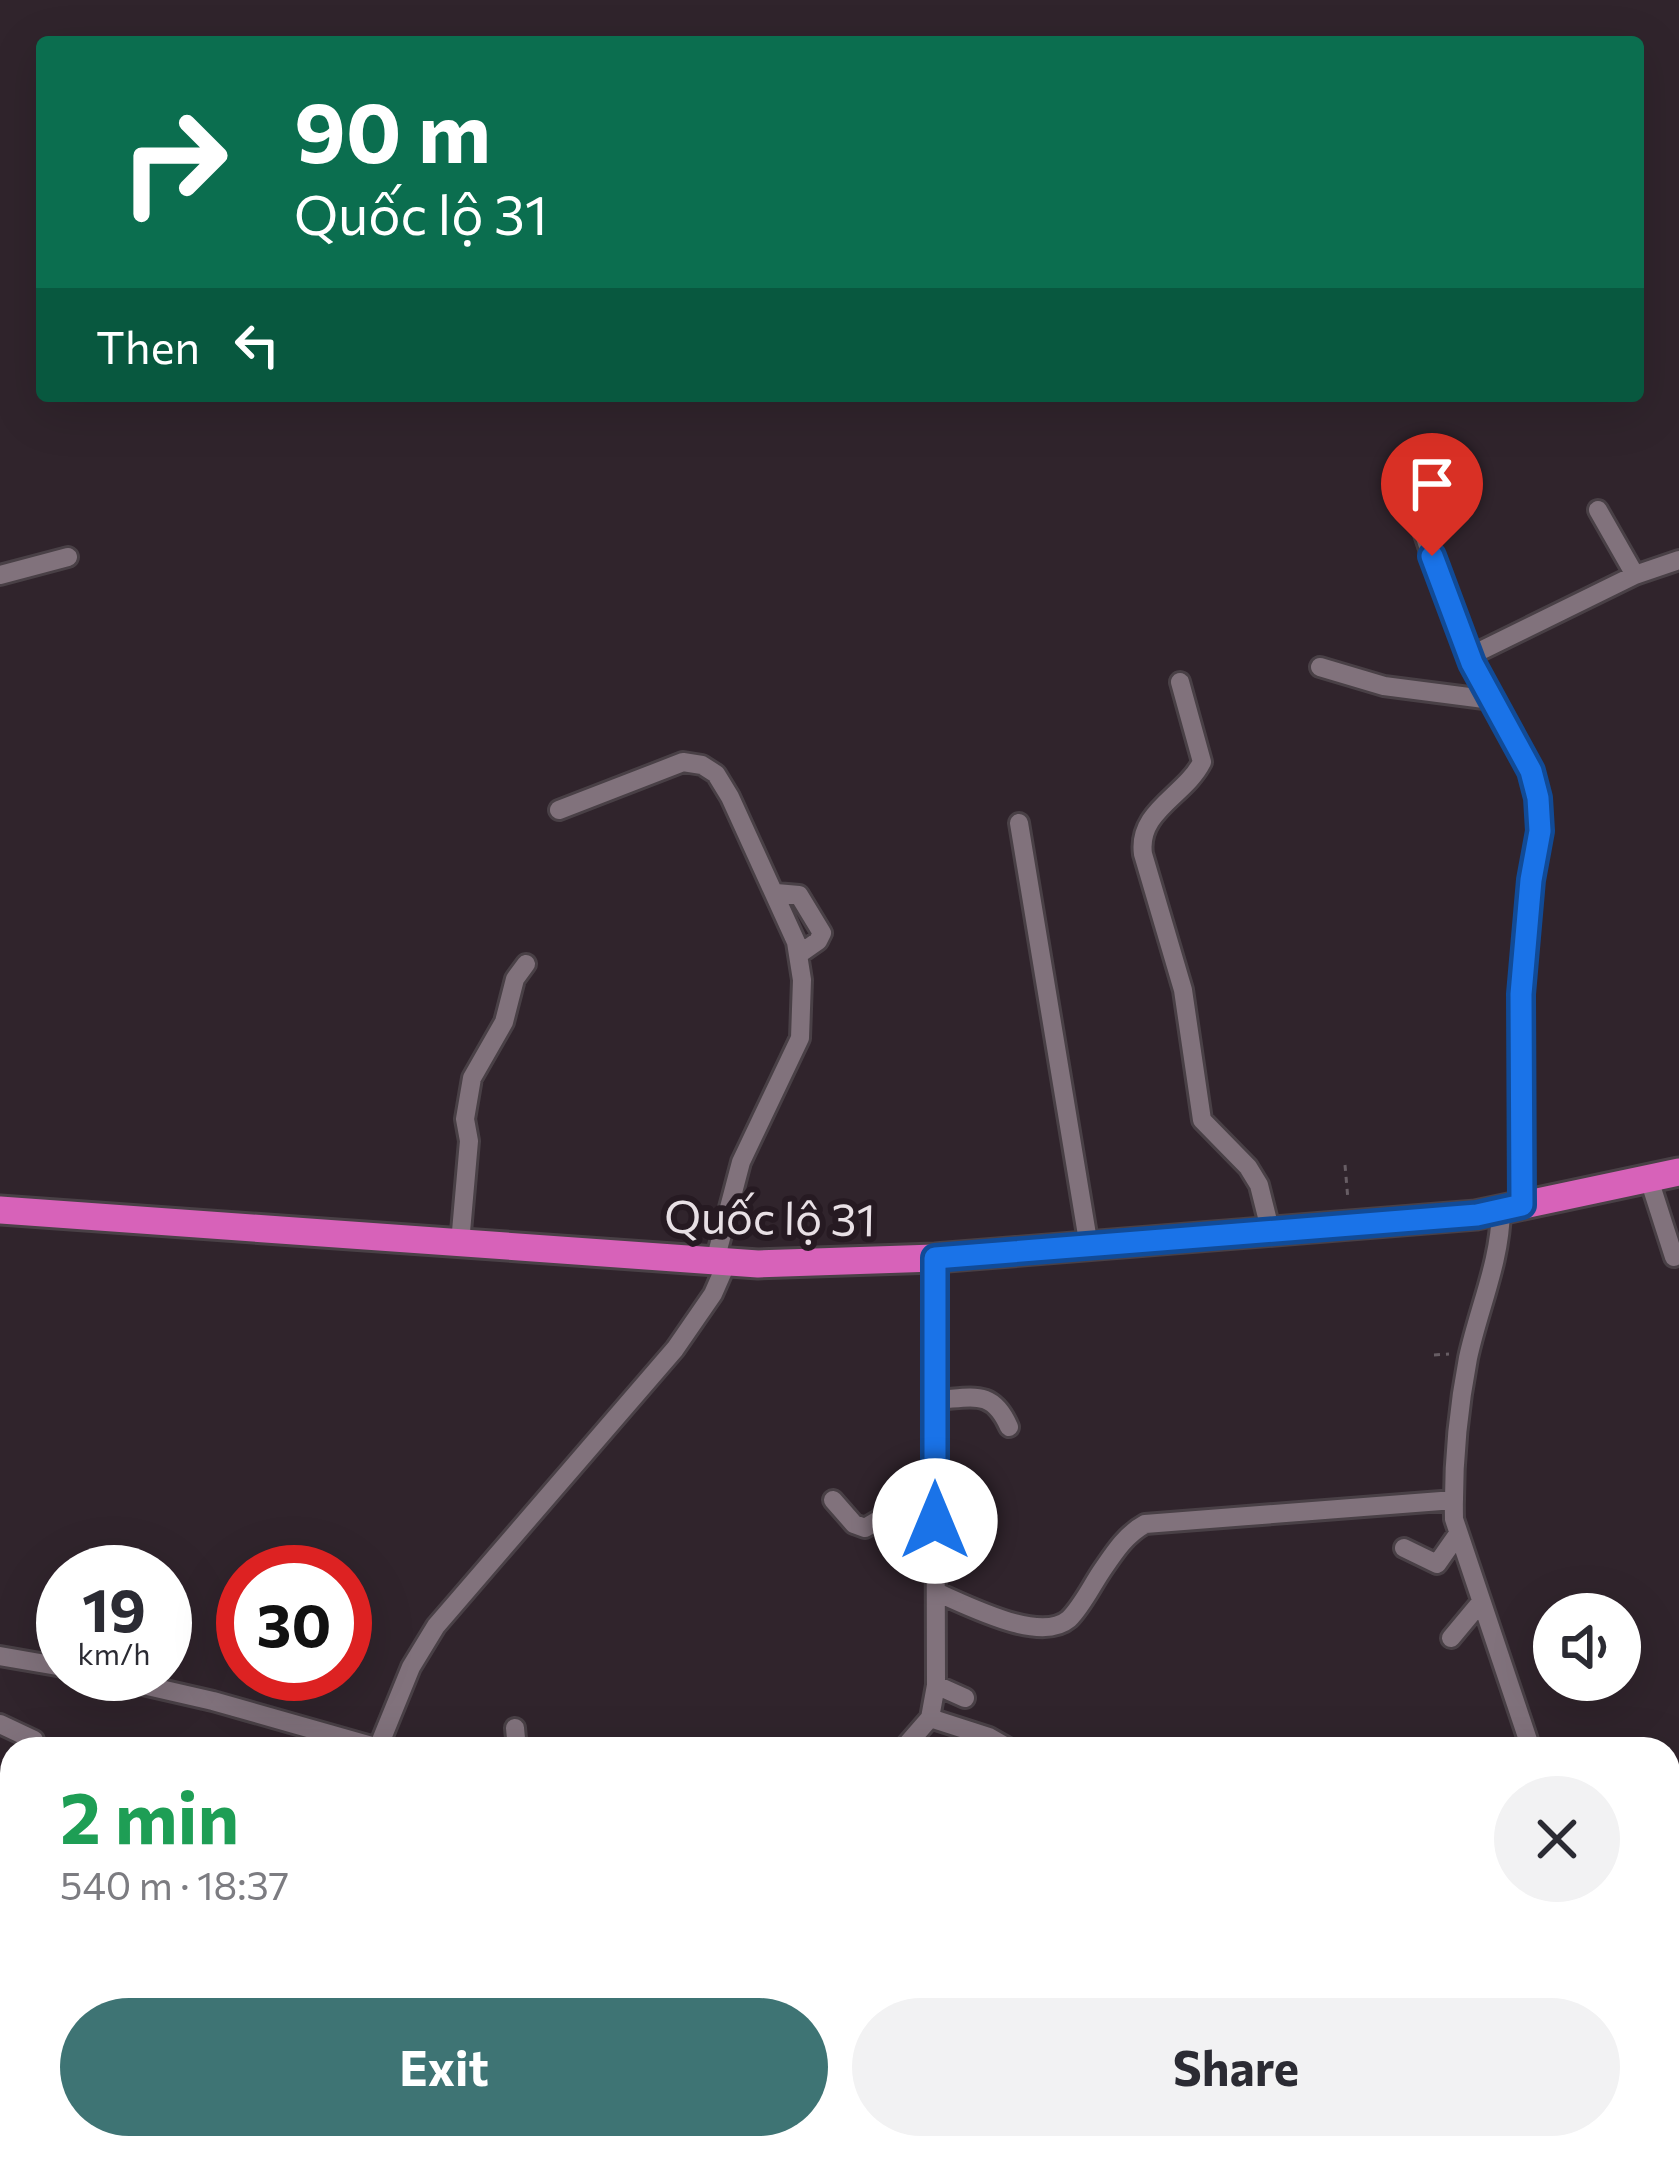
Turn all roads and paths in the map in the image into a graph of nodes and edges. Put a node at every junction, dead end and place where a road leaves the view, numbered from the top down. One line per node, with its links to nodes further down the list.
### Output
1 (1598, 510): 6 (street)
2 (1419, 518): 7 (street)
3 (68, 557): 5 (street)
4 (1679, 560): 6 (street)
5 (0, 575)
6 (1635, 575): 7 (street)
7 (1472, 655): 10 (street)
8 (1320, 667): 10 (street)
9 (1180, 682): 20 (street)
10 (1492, 700): 17 (street)
11 (559, 810): 25 (street)
12 (1019, 823): 22 (street)
13 (526, 964): 21 (street)
14 (1345, 1165): 19 (path)
15 (1679, 1172): 16 (highway, Quốc lộ 31)
16 (1649, 1179): 17 (highway, Quốc lộ 31); 23 (street)
17 (1511, 1208): 19 (highway, Quốc lộ 31); 30 (street)
18 (0, 1210): 21 (highway, Quốc lộ 31)
19 (1351, 1226): 20 (highway, Quốc lộ 31)
20 (1271, 1233): 22 (highway, Quốc lộ 31)
21 (460, 1244): 25 (highway, Quốc lộ 31)
22 (1090, 1247): 24 (highway, Quốc lộ 31)
23 (1674, 1257)
24 (935, 1258): 25 (highway, Quốc lộ 31); 26 (street)
25 (721, 1261): 46 (street)
26 (935, 1400): 27 (street); 28 (street)
27 (1009, 1426)
28 (935, 1486): 29 (street); 33 (street)
29 (833, 1500)
30 (1454, 1500): 31 (street); 33 (street)
31 (1459, 1534): 32 (street); 34 (street)
32 (1404, 1548)
33 (936, 1592): 38 (street)
34 (1481, 1602): 35 (street); 50 (street)
35 (1451, 1638)
36 (0, 1656): 37 (street)
37 (36, 1662)
38 (936, 1685): 40 (street); 41 (street)
39 (192, 1696): 45 (street)
40 (965, 1698)
41 (930, 1718): 48 (street); 49 (street)
42 (0, 1724): 44 (street)
43 (515, 1727): 47 (street)
44 (28, 1737)
45 (341, 1737)
46 (384, 1737)
47 (516, 1737)
48 (913, 1737)
49 (989, 1737)
50 (1528, 1737)

